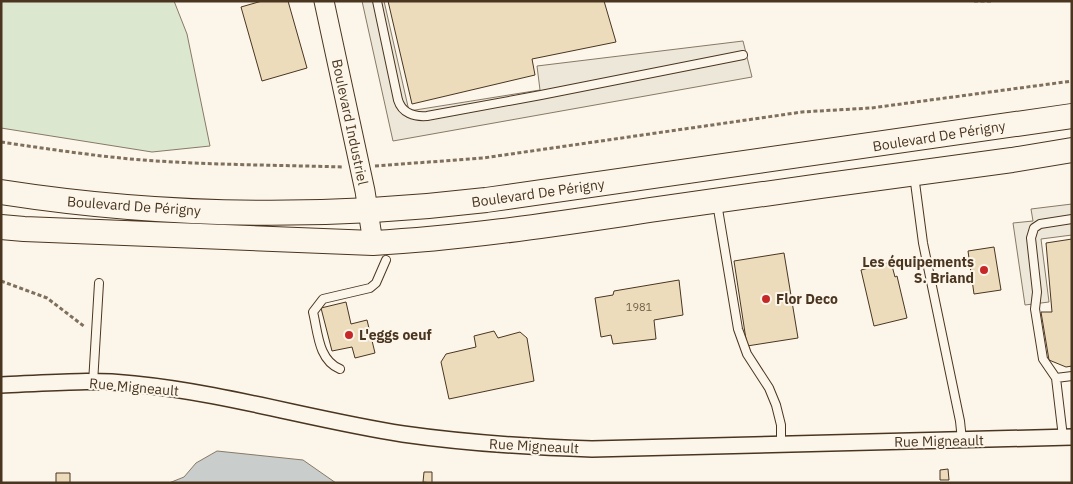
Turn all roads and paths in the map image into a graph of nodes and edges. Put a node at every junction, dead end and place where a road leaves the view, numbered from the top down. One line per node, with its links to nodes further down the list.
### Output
1 (324, 1): 15 (street, Boulevard Industriel)
2 (377, 1): 5 (lane)
3 (974, 1): 4 (path)
4 (992, 1)
5 (743, 55)
6 (1072, 81): 10 (path)
7 (1072, 116): 15 (main road, Boulevard De Périgny)
8 (1, 142): 11 (path)
9 (1072, 150): 12 (main road, Boulevard De Périgny)
10 (378, 166)
11 (349, 168)
12 (914, 173): 14 (main road, Boulevard De Périgny); 28 (lane)
13 (1, 192): 15 (main road, Boulevard De Périgny)
14 (716, 201): 18 (main road, Boulevard De Périgny); 29 (lane)
15 (369, 211): 18 (street, Boulevard Industriel)
16 (1072, 219): 24 (lane)
17 (1, 227): 18 (main road, Boulevard De Périgny)
18 (379, 252): 22 (lane)
19 (1, 281): 21 (path)
20 (99, 283): 21 (lane)
21 (96, 335): 25 (lane)
22 (340, 369)
23 (1072, 376): 24 (lane)
24 (1056, 378): 27 (lane)
25 (93, 382): 26 (street, Rue Migneault); 29 (street, Rue Migneault)
26 (1, 385)
27 (1067, 437): 28 (street, Rue Migneault)
28 (962, 440): 29 (street, Rue Migneault)
29 (781, 444)

